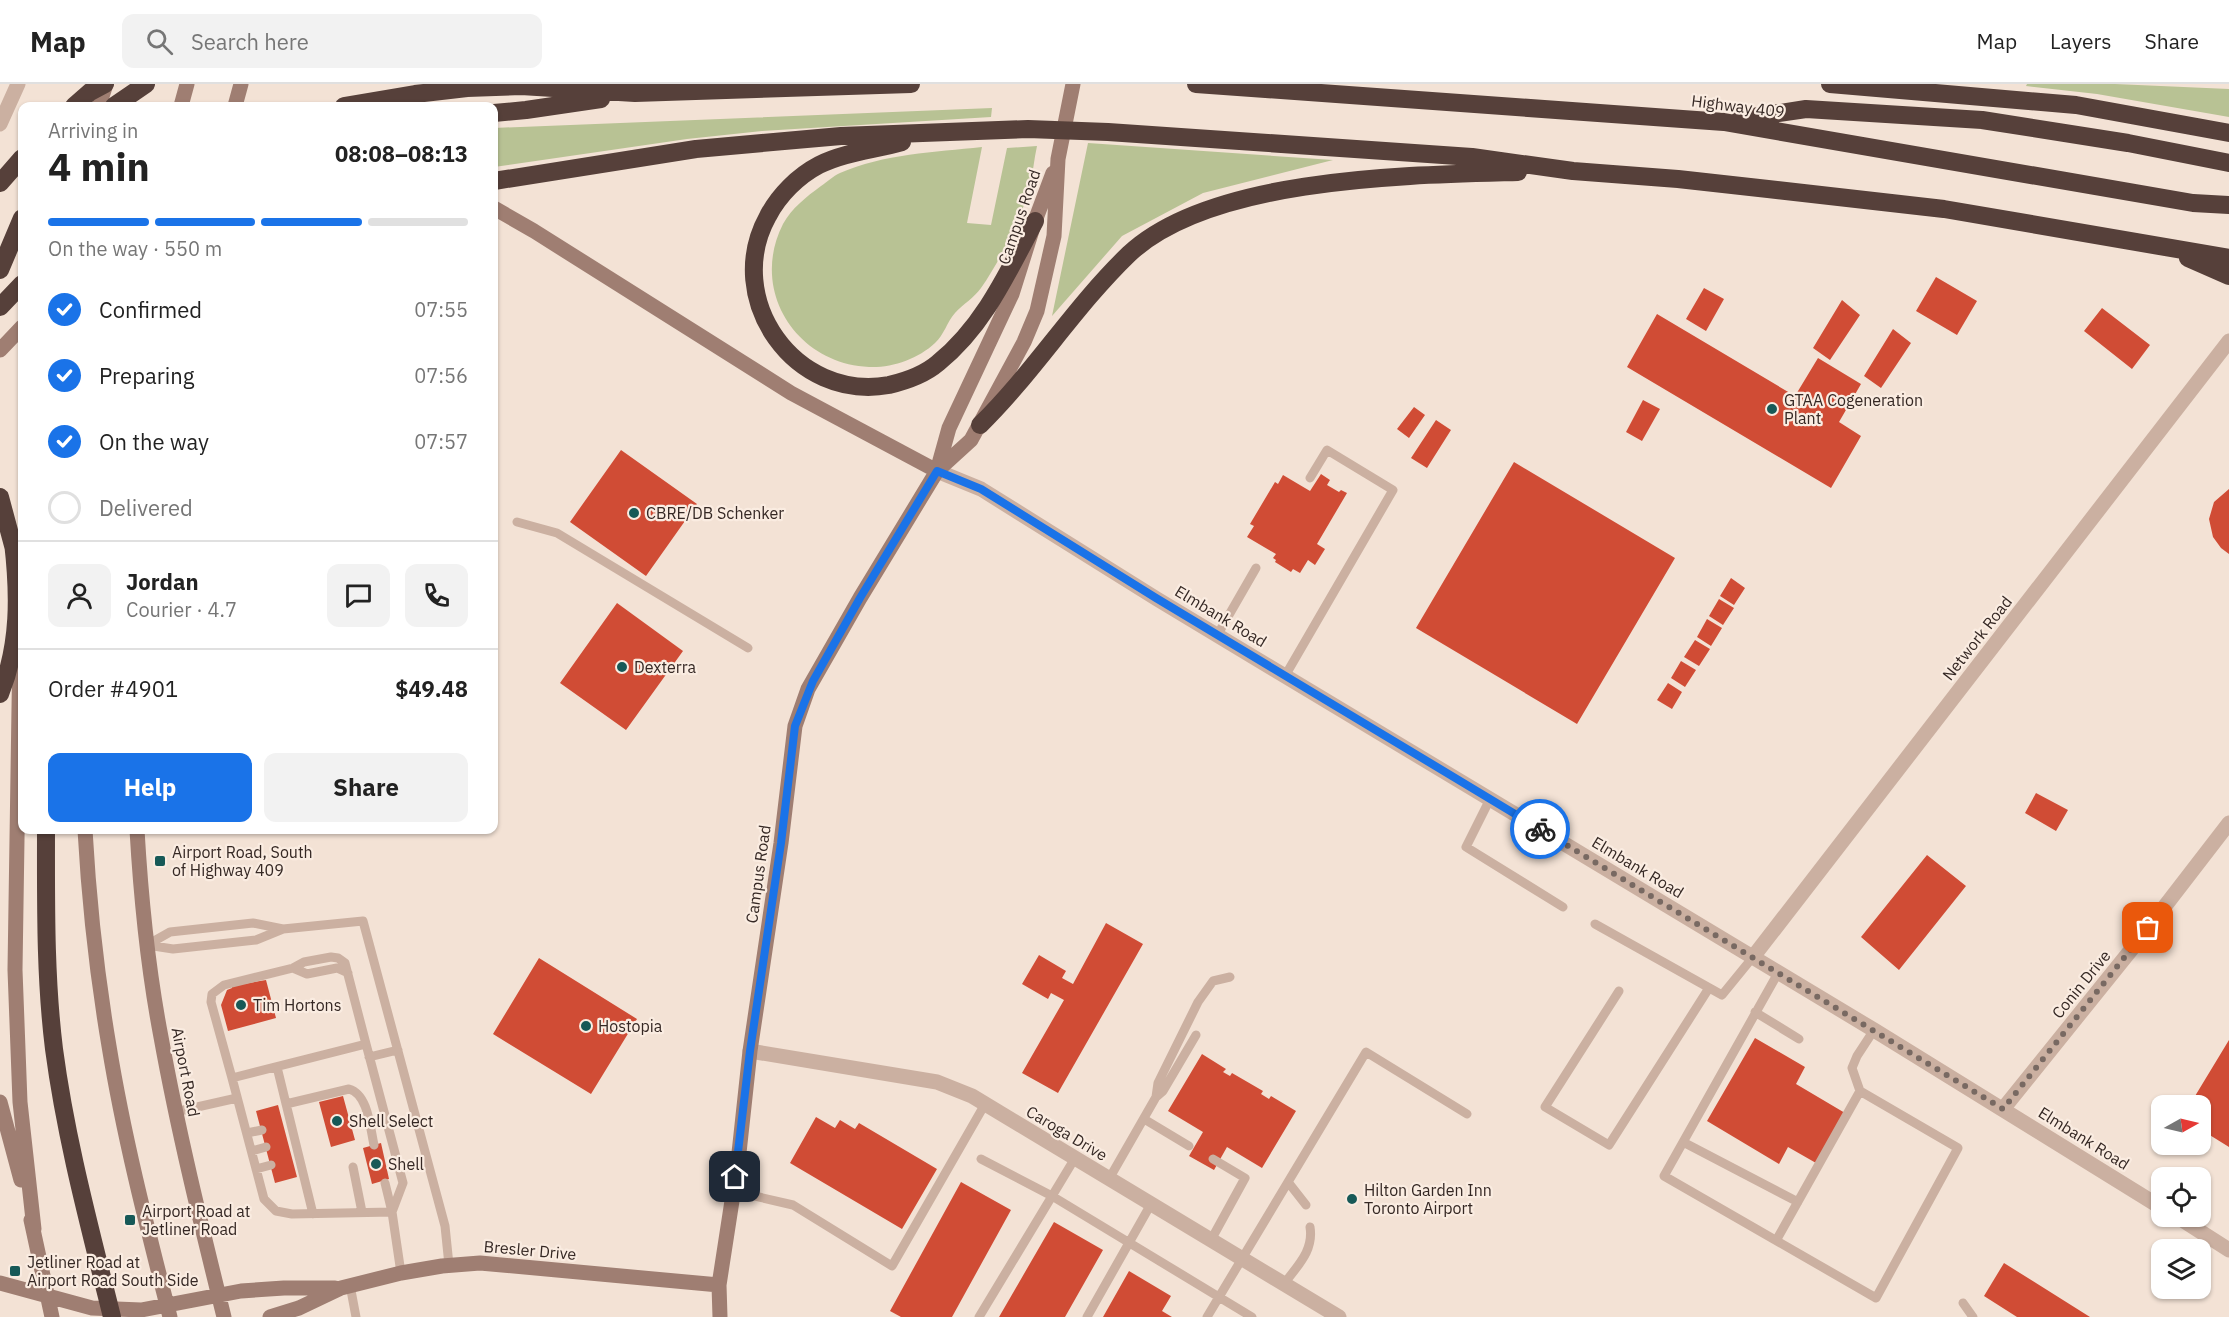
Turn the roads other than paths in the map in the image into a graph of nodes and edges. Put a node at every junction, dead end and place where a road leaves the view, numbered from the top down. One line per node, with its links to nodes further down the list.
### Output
1 (18, 84): 23 (street)
2 (95, 84): 14 (street)
3 (105, 84): 13 (highway); 15 (street)
4 (133, 84): 17 (street)
5 (146, 84): 16 (highway)
6 (187, 84): 18 (street)
7 (241, 84): 19 (street)
8 (911, 84): 12 (highway)
9 (1073, 84): 26 (street)
10 (1199, 84): 22 (highway, Highway 409)
11 (1830, 84): 25 (highway)
12 (635, 93): 20 (highway); 21 (highway)
13 (79, 102)
14 (93, 102)
15 (100, 102)
16 (120, 102)
17 (128, 102)
18 (183, 102)
19 (236, 102)
20 (368, 102)
21 (498, 113)
22 (1724, 122): 28 (highway); 32 (highway, Highway 409)
23 (0, 124)
24 (938, 133): 29 (highway); 30 (highway); 36 (highway)
25 (2229, 133)
26 (1058, 159): 36 (street, Campus Road); 48 (street, Campus Road)
27 (18, 163): 31 (highway)
28 (2229, 163)
29 (1573, 171): 38 (highway); 48 (highway)
30 (498, 181)
31 (0, 183)
32 (2193, 204): 33 (highway, Highway 409); 35 (highway)
33 (2229, 205)
34 (498, 210): 49 (street)
35 (2229, 213)
36 (1035, 221): 49 (street, Campus Road)
37 (18, 227): 41 (highway)
38 (2164, 247): 40 (highway); 42 (highway)
39 (18, 253): 41 (highway)
40 (2229, 258)
41 (0, 270)
42 (2229, 276)
43 (18, 288): 44 (highway)
44 (0, 307)
45 (18, 331): 47 (street)
46 (2229, 341): 69 (street, Network Road)
47 (0, 350)
48 (980, 425): 49 (street, Campus Road)
49 (937, 471): 55 (street, Elmbank Road); 80 (street, Campus Road)
50 (1310, 478): 57 (lane)
51 (0, 497): 53 (highway)
52 (518, 522): 56 (lane)
53 (18, 543): 58 (highway); 59 (street)
54 (1256, 568): 55 (lane)
55 (1218, 634): 57 (street, Elmbank Road)
56 (748, 648)
57 (1285, 676): 60 (street, Elmbank Road)
58 (0, 694)
59 (18, 700): 125 (street)
60 (1490, 799): 65 (lane); 69 (street, Elmbank Road)
61 (2229, 822): 92 (street, Conin Drive)
62 (46, 834): 142 (highway)
63 (84, 834): 140 (street)
64 (137, 834): 68 (street, Airport Road)
65 (1563, 907)
66 (1595, 924): 72 (lane)
67 (283, 929): 68 (lane); 68 (lane); 79 (lane)
68 (147, 945): 93 (street, Airport Road)
69 (1753, 957): 70 (street, Elmbank Road); 72 (lane)
70 (1778, 973): 74 (lane); 75 (street, Elmbank Road)
71 (1230, 977): 82 (lane)
72 (1709, 988): 73 (lane)
73 (1619, 991)
74 (1755, 1012): 77 (lane); 100 (lane)
75 (1874, 1030): 86 (lane); 92 (street, Elmbank Road)
76 (1196, 1035): 83 (lane)
77 (1799, 1039)
78 (366, 1044): 81 (lane); 84 (lane); 85 (lane)
79 (398, 1050): 81 (lane); 131 (lane)
80 (750, 1051): 91 (street, Caroga Drive); 114 (street, Campus Road)
81 (369, 1057): 96 (lane)
82 (1170, 1057): 83 (lane); 87 (lane)
83 (1180, 1062): 87 (lane)
84 (277, 1066): 85 (lane); 90 (lane)
85 (231, 1078): 88 (lane)
86 (1860, 1091): 117 (lane); 126 (lane)
87 (1156, 1097): 95 (lane)
88 (237, 1098): 93 (lane); 99 (lane)
89 (0, 1102): 125 (street)
90 (286, 1104): 97 (lane); 122 (lane)
91 (985, 1104): 105 (street, Caroga Drive); 114 (lane)
92 (2003, 1109): 116 (street, Elmbank Road)
93 (175, 1112): 137 (street, Airport Road)
94 (1467, 1114): 112 (lane)
95 (1144, 1119): 102 (lane); 111 (lane)
96 (386, 1121): 97 (lane); 121 (lane)
97 (369, 1125): 101 (lane)
98 (262, 1130): 99 (lane)
99 (247, 1133): 104 (lane)
100 (1683, 1142): 117 (lane); 126 (lane)
101 (374, 1144)
102 (1189, 1146)
103 (266, 1147): 104 (lane)
104 (252, 1151): 110 (lane)
105 (1075, 1158): 111 (street, Caroga Drive); 115 (lane)
106 (981, 1159): 115 (lane)
107 (1213, 1159): 127 (lane)
108 (271, 1166): 110 (lane)
109 (353, 1167): 120 (lane)
110 (256, 1169): 122 (lane)
111 (1109, 1179): 118 (street, Caroga Drive)
112 (1288, 1182): 119 (lane); 130 (lane)
113 (385, 1183): 121 (lane)
114 (733, 1191): 135 (street, Campus Road)
115 (1052, 1196): 128 (lane); 147 (lane)
116 (2151, 1201)
117 (1798, 1202): 126 (lane)
118 (1151, 1204): 127 (street, Caroga Drive); 128 (lane)
119 (1306, 1206)
120 (362, 1212): 121 (lane); 122 (lane)
121 (392, 1212): 132 (lane)
122 (312, 1214)
123 (1310, 1227): 134 (lane)
124 (2193, 1227): 129 (street)
125 (34, 1228): 141 (street)
126 (1777, 1239)
127 (1211, 1240): 130 (street, Caroga Drive)
128 (1130, 1242): 138 (lane); 148 (lane)
129 (2229, 1250)
130 (1241, 1258): 134 (street, Caroga Drive); 138 (lane)
131 (449, 1265): 132 (street, Bresler Drive); 135 (street, Bresler Drive)
132 (401, 1273): 136 (street, Bresler Drive)
133 (0, 1283): 140 (street, Bresler Drive)
134 (1284, 1284): 151 (street, Caroga Drive)
135 (719, 1285): 146 (street, Campus Road)
136 (345, 1286): 137 (street, Bresler Drive); 144 (street, Bresler Drive); 145 (lane)
137 (219, 1295): 140 (street, Bresler Drive); 143 (street, Airport Road)
138 (1219, 1297): 149 (lane); 150 (lane)
139 (1963, 1303): 152 (lane)
140 (168, 1311)
141 (52, 1317)
142 (112, 1317)
143 (224, 1317)
144 (270, 1317)
145 (356, 1317)
146 (720, 1317)
147 (979, 1317)
148 (1087, 1317)
149 (1207, 1317)
150 (1252, 1317)
151 (1339, 1317)
152 (1973, 1317)

